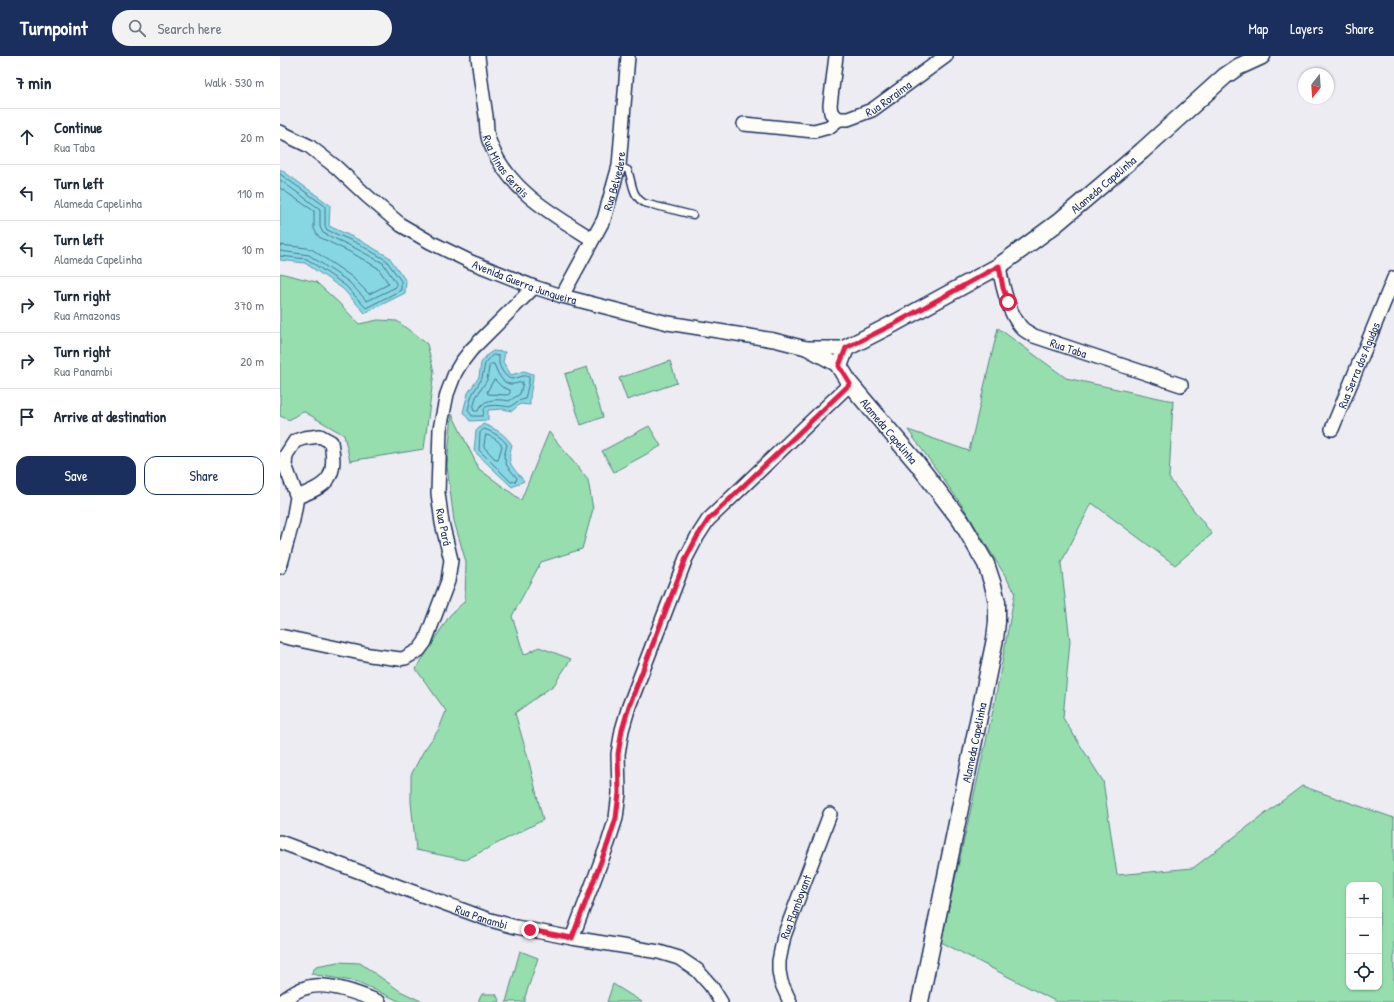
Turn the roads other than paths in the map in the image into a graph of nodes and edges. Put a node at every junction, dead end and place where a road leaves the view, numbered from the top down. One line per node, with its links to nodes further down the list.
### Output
1 (478, 56): 11 (street, Rua Minas Gerais)
2 (628, 56): 9 (street, Rua Belvedere)
3 (836, 56): 6 (street)
4 (946, 56): 6 (street, Rua Roraima)
5 (1257, 57): 12 (street, Alameda Capelinha)
6 (839, 118): 7 (street)
7 (744, 124)
8 (280, 132): 14 (street, Avenida Guerra Junqueira)
9 (619, 166): 10 (lane); 11 (street, Rua Belvedere)
10 (693, 215)
11 (592, 239): 15 (street, Rua Belvedere)
12 (999, 266): 17 (street, Alameda Capelinha); 20 (street, Rua Taba)
13 (1394, 278): 21 (street, Rua Serra dos Agudos)
14 (534, 287): 15 (street, Avenida Guerra Junqueira); 24 (street, Rua Pará)
15 (562, 296): 16 (street, Avenida Guerra Junqueira)
16 (806, 348): 17 (street, Avenida Guerra Junqueira); 18 (street, Avenida Guerra Junqueira)
17 (846, 348): 18 (street)
18 (839, 366): 19 (street, Alameda Capelinha)
19 (850, 384): 27 (street); 32 (street, Alameda Capelinha)
20 (1181, 385)
21 (1332, 430)
22 (296, 497): 22 (street); 23 (street)
23 (280, 567)
24 (280, 636)
25 (830, 814): 31 (street, Rua Flamboyant)
26 (280, 842): 27 (street, Rua Panambi)
27 (572, 938): 30 (street, Rua Panambi)
28 (281, 1002): 29 (street)
29 (379, 1002)
30 (721, 1002)
31 (790, 1002)
32 (920, 1002)

